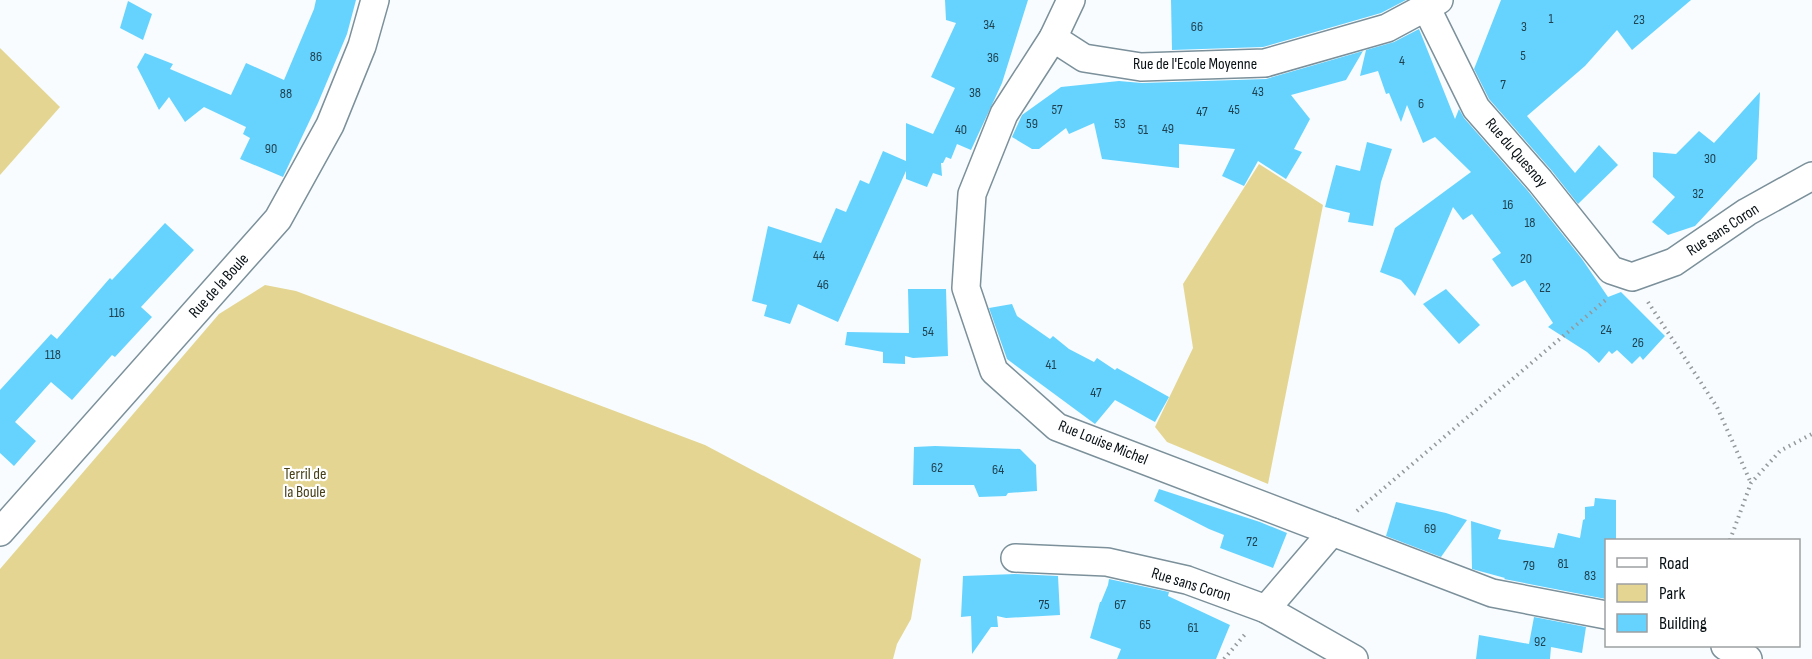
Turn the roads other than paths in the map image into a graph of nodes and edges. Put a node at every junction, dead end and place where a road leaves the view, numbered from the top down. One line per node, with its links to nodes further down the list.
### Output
1 (375, 0): 7 (street, Rue de la Boule)
2 (1071, 0): 4 (street, Rue Louise Michel)
3 (1432, 4): 4 (street, Rue de l'Ecole Moyenne); 6 (street, Rue du Quesnoy)
4 (1053, 38): 8 (street, Rue Louise Michel)
5 (1812, 176): 6 (street, Rue sans Coron)
6 (1632, 277)
7 (0, 532)
8 (1332, 532): 10 (street); 11 (street, Rue Louise Michel)
9 (1015, 558): 10 (street, Rue sans Coron)
10 (1266, 609): 13 (street, Rue sans Coron)
11 (1605, 615)
12 (1728, 647): 14 (street)
13 (1354, 659)
14 (1748, 659)

